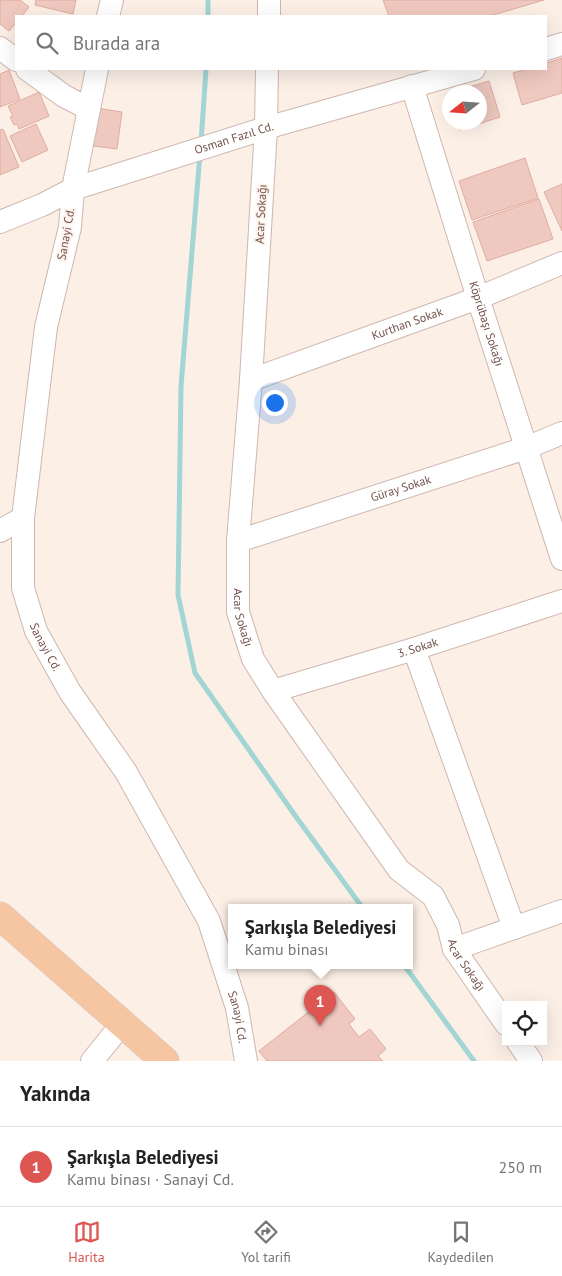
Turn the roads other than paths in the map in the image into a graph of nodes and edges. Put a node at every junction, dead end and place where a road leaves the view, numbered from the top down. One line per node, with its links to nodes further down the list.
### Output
1 (112, 0): 3 (street)
2 (269, 0): 4 (street)
3 (108, 15)
4 (269, 15)
5 (562, 44): 7 (street)
6 (0, 48): 8 (street)
7 (547, 49)
8 (15, 59)
9 (28, 70): 14 (street)
10 (97, 70): 14 (street, Sanayi Cd.)
11 (267, 70): 15 (street)
12 (470, 70): 13 (street, Osman Fazıl Cd.)
13 (412, 86): 15 (street, Osman Fazıl Cd.); 19 (street, Köprübaşı Sokağı)
14 (88, 108): 16 (street, Sanayi Cd.)
15 (259, 130): 16 (street, Osman Fazıl Cd.); 20 (street, Acar Sokağı)
16 (73, 189): 17 (street, Osman Fazıl Cd.); 23 (street, Sanayi Cd.)
17 (0, 222)
18 (562, 263): 19 (street, Kurthan Sokak)
19 (478, 298): 20 (street, Kurthan Sokak); 22 (street, Köprübaşı Sokağı)
20 (251, 380): 25 (street, Acar Sokağı)
21 (562, 432): 22 (street, Güray Sokak)
22 (526, 448): 25 (street, Güray Sokak); 26 (street, Köprübaşı Sokağı)
23 (23, 518): 24 (street); 39 (street, Sanayi Cd.)
24 (0, 531)
25 (238, 541): 29 (street, Acar Sokağı)
26 (562, 559)
27 (562, 601): 28 (street, 3. Sokak)
28 (414, 649): 29 (street, 3. Sokak); 32 (street)
29 (273, 691): 33 (street, Acar Sokağı)
30 (562, 911): 32 (street)
31 (0, 916): 35 (main road)
32 (514, 928): 33 (street)
33 (454, 949): 34 (street, Acar Sokağı)
34 (502, 1018)
35 (122, 1024): 37 (street); 38 (main road)
36 (521, 1046): 40 (street)
37 (92, 1061)
38 (165, 1061)
39 (246, 1061)
40 (531, 1061)

